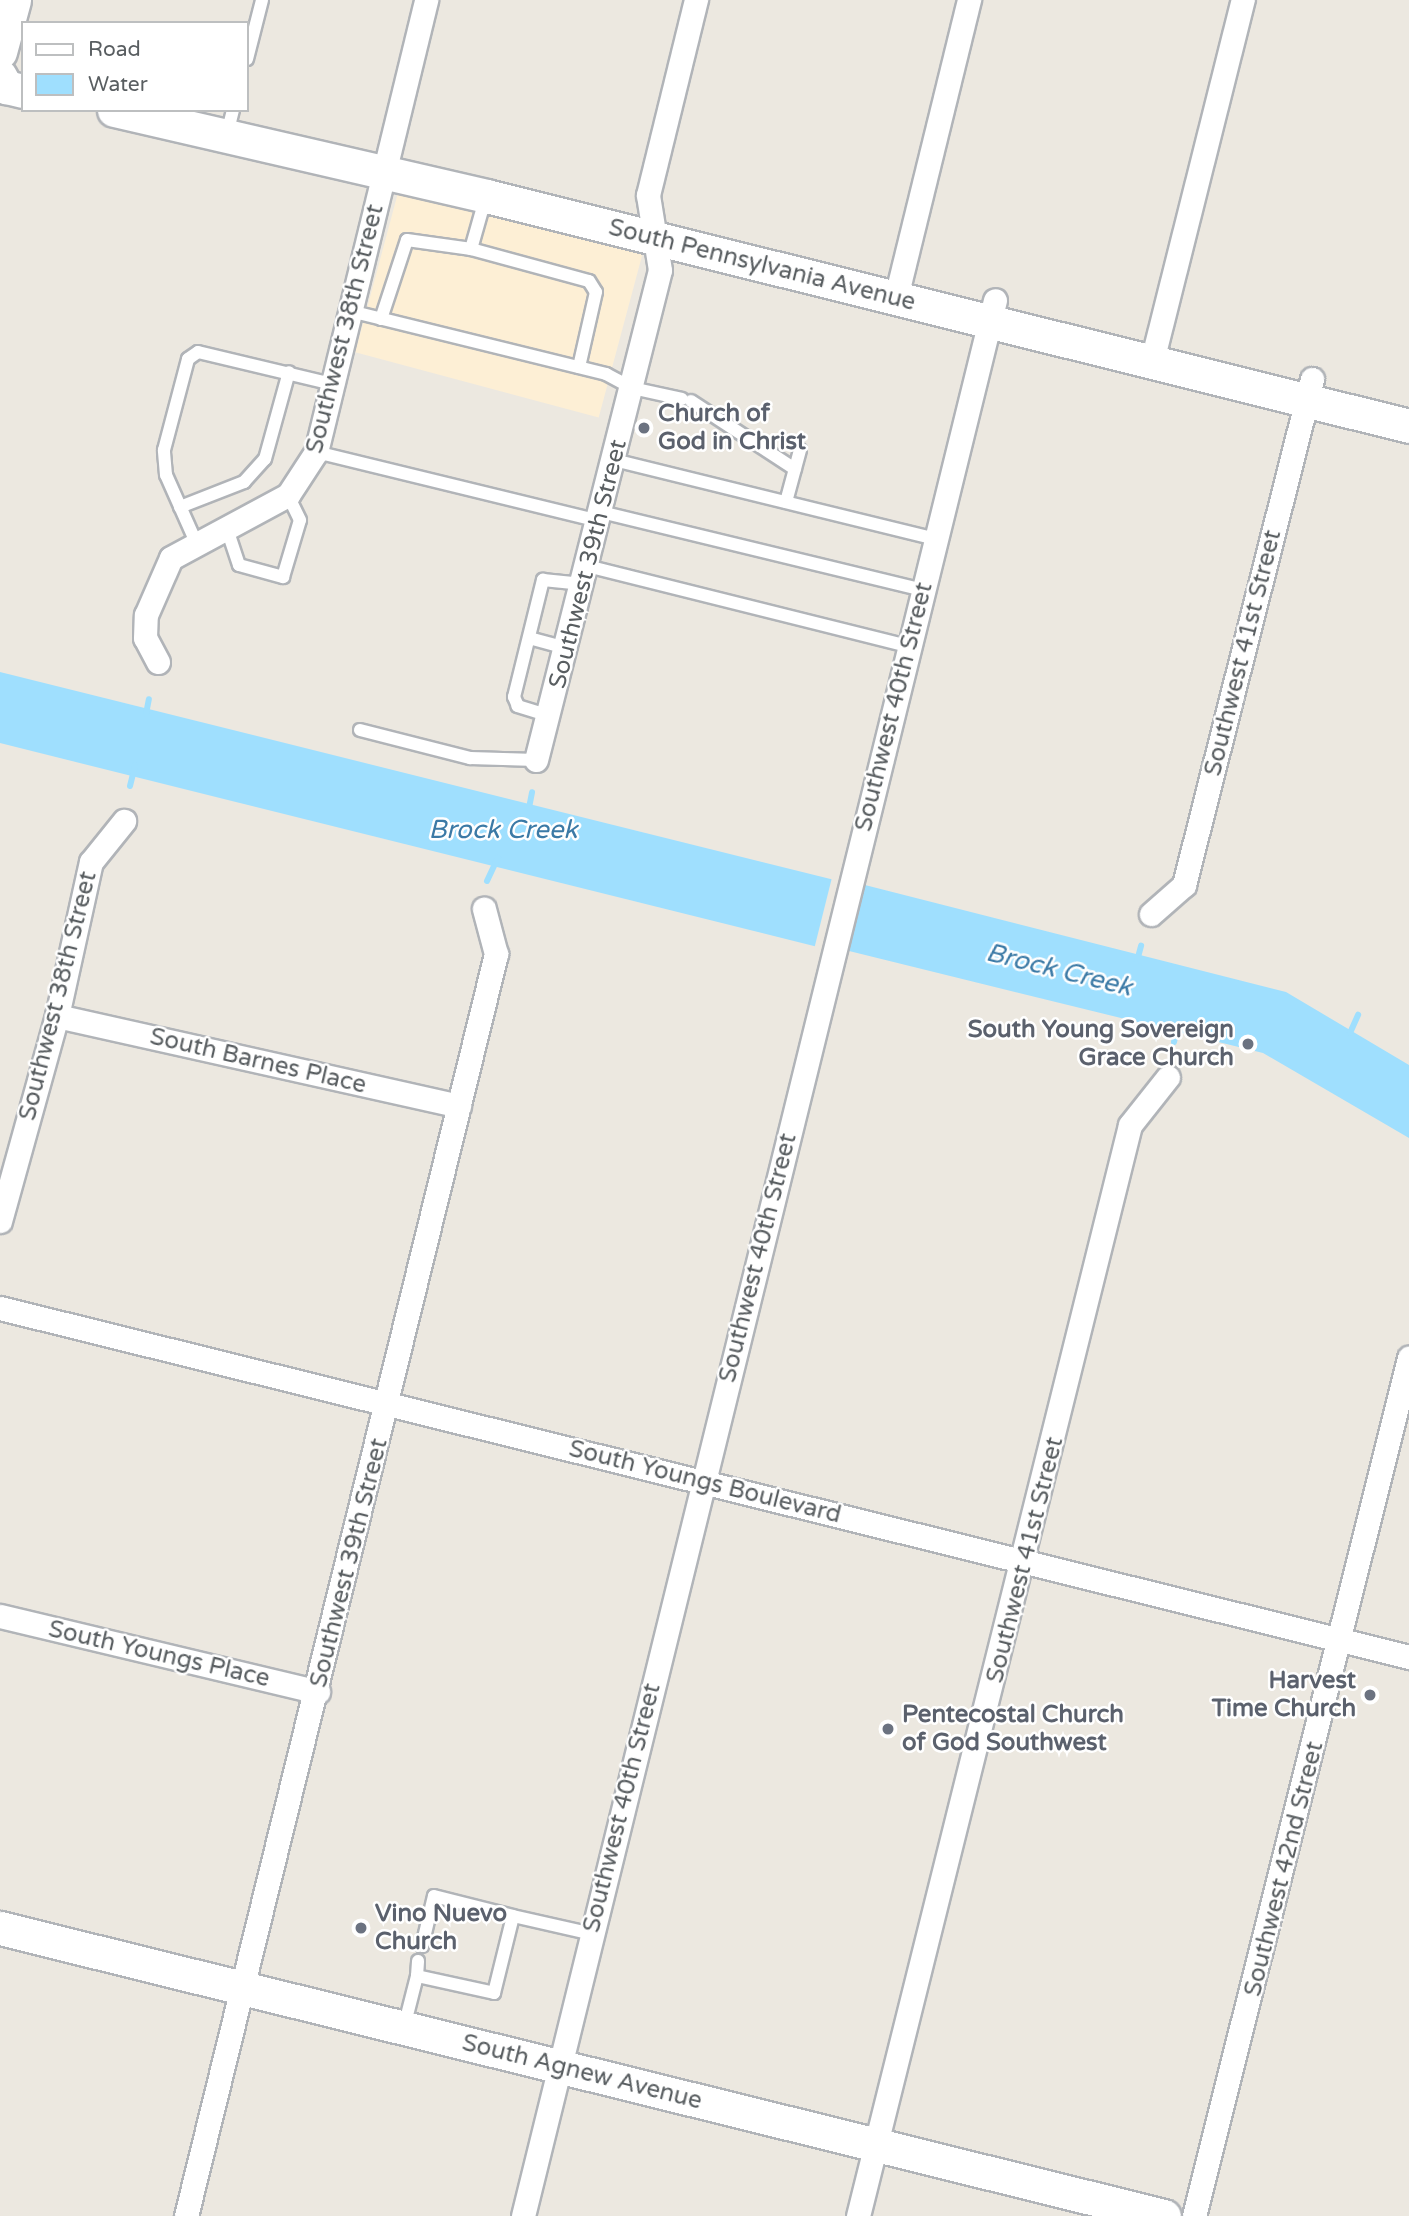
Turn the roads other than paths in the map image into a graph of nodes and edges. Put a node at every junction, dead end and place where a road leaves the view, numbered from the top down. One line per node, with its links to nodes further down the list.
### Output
1 (14, 0): 7 (main road)
2 (262, 0): 9 (lane)
3 (426, 0): 15 (street, Southwest 38th Street)
4 (696, 0): 17 (street, Southwest 39th Street)
5 (969, 0): 19 (street)
6 (1243, 0): 23 (street)
7 (0, 52)
8 (21, 54): 10 (main road)
9 (248, 55)
10 (0, 64)
11 (0, 76): 12 (main road)
12 (21, 91)
13 (142, 112): 14 (main road, South Pennsylvania Avenue)
14 (226, 118): 15 (main road, South Pennsylvania Avenue)
15 (386, 164): 16 (main road, South Pennsylvania Avenue); 17 (main road, South Pennsylvania Avenue); 21 (street, Southwest 38th Street)
16 (486, 196): 17 (main road, South Pennsylvania Avenue); 18 (lane)
17 (654, 229): 19 (main road, South Pennsylvania Avenue); 27 (street, Southwest 39th Street)
18 (471, 249): 22 (lane); 24 (lane)
19 (898, 288): 20 (main road, South Pennsylvania Avenue)
20 (993, 310): 23 (main road, South Pennsylvania Avenue); 40 (street, Southwest 40th Street)
21 (350, 312): 22 (lane); 26 (street, Southwest 38th Street)
22 (381, 319): 24 (lane)
23 (1154, 351): 28 (main road, South Pennsylvania Avenue)
24 (579, 367): 27 (lane)
25 (289, 372): 26 (lane); 37 (lane); 37 (lane)
26 (332, 384): 32 (street, Southwest 38th Street)
27 (632, 388): 33 (street, Southwest 39th Street); 34 (lane)
28 (1310, 389): 29 (main road, South Pennsylvania Avenue); 30 (main road, South Pennsylvania Avenue); 53 (street, Southwest 41st Street)
29 (1409, 406)
30 (1409, 426)
31 (800, 450): 34 (lane)
32 (316, 452): 35 (street, Southwest 38th Street); 38 (lane)
33 (614, 460): 36 (lane); 38 (street, Southwest 39th Street)
34 (795, 469): 36 (lane)
35 (288, 495): 39 (street); 39 (lane)
36 (786, 502): 40 (lane)
37 (180, 508): 41 (lane)
38 (600, 517): 42 (street, Southwest 39th Street); 43 (lane)
39 (226, 526): 41 (street)
40 (936, 539): 43 (street, Southwest 40th Street)
41 (195, 540): 47 (street)
42 (585, 575): 44 (lane); 45 (lane); 46 (street, Southwest 39th Street)
43 (923, 590): 45 (street, Southwest 40th Street)
44 (529, 638): 46 (lane); 48 (lane)
45 (909, 646): 61 (street, Southwest 40th Street)
46 (567, 648): 48 (street, Southwest 39th Street)
47 (158, 662)
48 (550, 716): 50 (street, Southwest 39th Street)
49 (360, 730): 50 (lane)
50 (536, 760)
51 (124, 821): 54 (street, Southwest 38th Street)
52 (484, 909): 56 (street, Southwest 39th Street)
53 (1152, 914)
54 (57, 1016): 56 (street, South Barnes Place); 57 (street, Southwest 38th Street)
55 (1168, 1077): 62 (street, Southwest 41st Street)
56 (459, 1106): 60 (street, Southwest 39th Street)
57 (0, 1221)
58 (0, 1308): 60 (street, South Youngs Boulevard)
59 (1409, 1358): 64 (street, Southwest 42nd Street)
60 (388, 1407): 61 (street, South Youngs Boulevard); 66 (street, Southwest 39th Street)
61 (703, 1481): 62 (street, South Youngs Boulevard); 69 (street, Southwest 40th Street)
62 (1026, 1562): 64 (street, South Youngs Boulevard); 76 (street, Southwest 41st Street)
63 (0, 1616): 66 (street, South Youngs Place)
64 (1342, 1641): 65 (street, South Youngs Boulevard); 81 (street, Southwest 42nd Street)
65 (1409, 1657)
66 (318, 1692): 73 (street, Southwest 39th Street)
67 (513, 1916): 69 (lane); 70 (lane); 72 (lane)
68 (0, 1928): 73 (main road, South Agnew Avenue)
69 (592, 1934): 75 (street, Southwest 40th Street)
70 (422, 1946)
71 (418, 1961): 72 (lane)
72 (417, 1976): 74 (lane)
73 (240, 1987): 74 (main road, South Agnew Avenue); 77 (street, Southwest 39th Street)
74 (404, 2027): 75 (main road, South Agnew Avenue)
75 (559, 2066): 76 (main road, South Agnew Avenue); 78 (street, Southwest 40th Street)
76 (875, 2145): 79 (street, Southwest 41st Street); 80 (main road, South Agnew Avenue)
77 (186, 2216)
78 (523, 2216)
79 (858, 2216)
80 (1164, 2216)
81 (1194, 2216)

